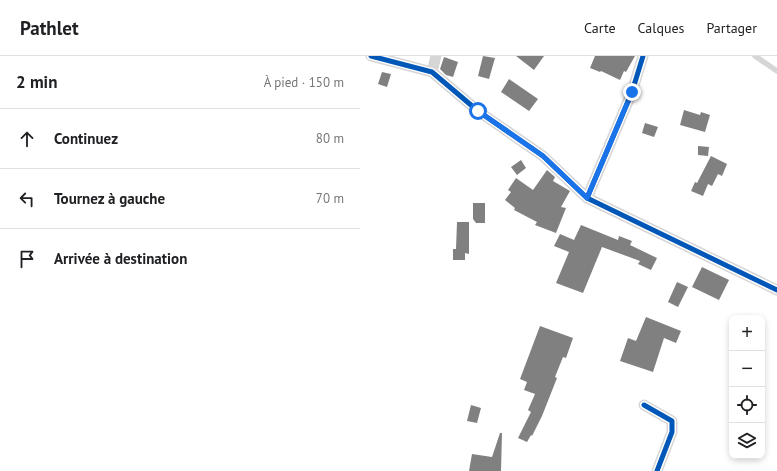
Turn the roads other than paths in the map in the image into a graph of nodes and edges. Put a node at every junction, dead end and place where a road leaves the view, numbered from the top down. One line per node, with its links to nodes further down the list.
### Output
1 (371, 56): 6 (street)
2 (436, 56): 6 (street)
3 (643, 56): 7 (street)
4 (755, 56): 5 (lane)
5 (777, 71)
6 (432, 72): 7 (street)
7 (587, 198): 8 (street)
8 (777, 290)
9 (644, 405): 10 (street)
10 (657, 471)

